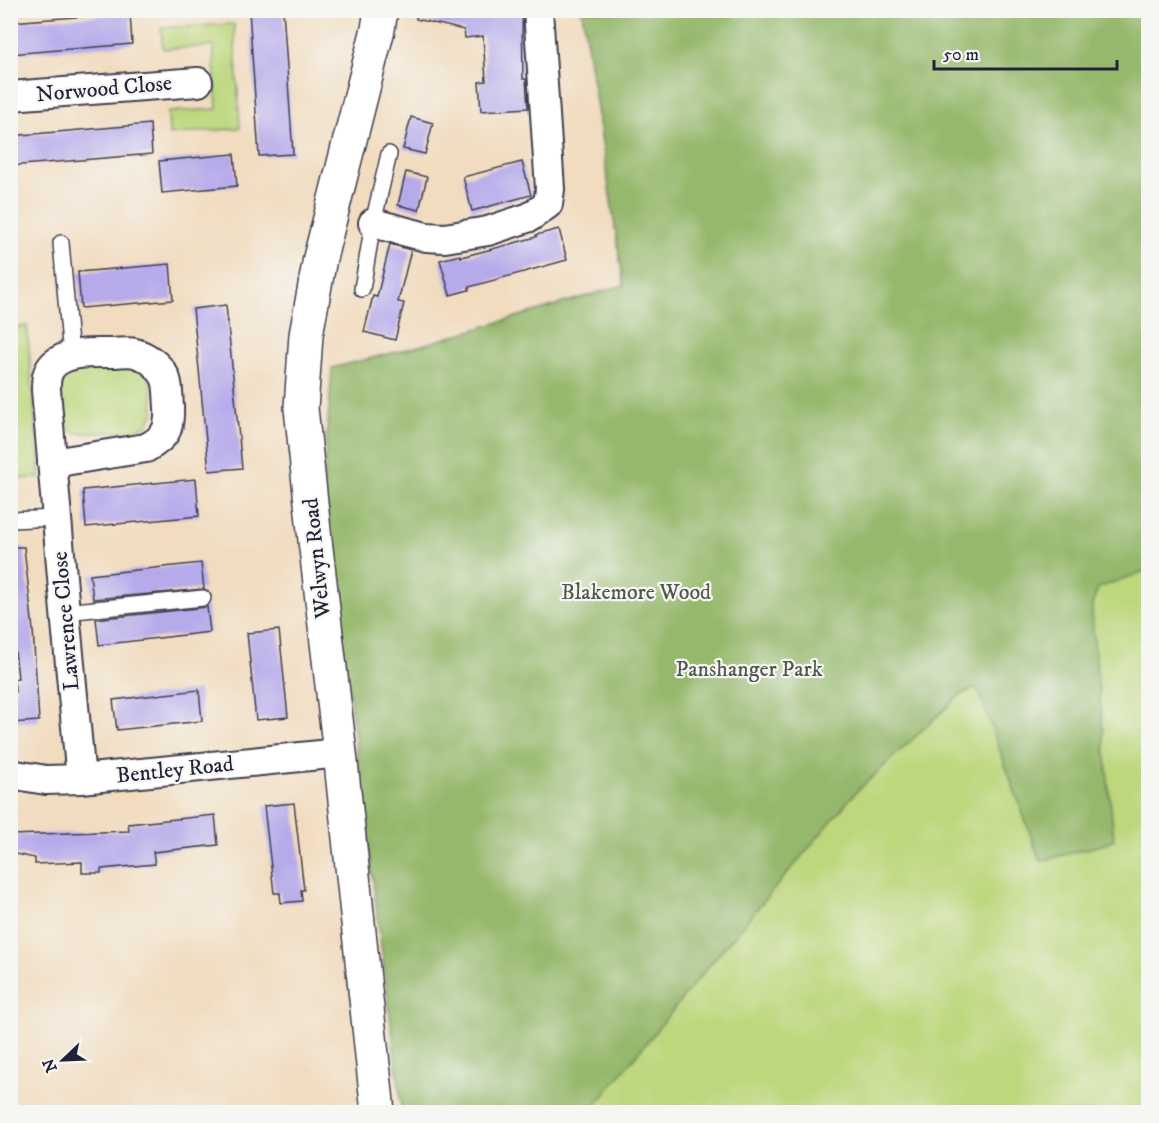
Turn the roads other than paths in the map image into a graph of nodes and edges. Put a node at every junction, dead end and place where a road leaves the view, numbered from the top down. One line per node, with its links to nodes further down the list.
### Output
1 (381, 10): 15 (main road, Welwyn Road)
2 (538, 10): 6 (street)
3 (198, 82): 4 (street, Norwood Close)
4 (10, 96)
5 (389, 154): 6 (lane)
6 (373, 223): 8 (lane)
7 (61, 243): 9 (lane)
8 (362, 288)
9 (71, 356): 10 (street, Lawrence Close); 10 (street)
10 (52, 463): 11 (street, Lawrence Close)
11 (57, 518): 12 (lane); 14 (street, Lawrence Close)
12 (10, 520)
13 (203, 598): 14 (lane)
14 (65, 612): 17 (street, Lawrence Close)
15 (340, 753): 17 (street, Bentley Road); 18 (main road, Welwyn Road)
16 (10, 774): 17 (street, Bentley Road)
17 (81, 779)
18 (378, 1113)

